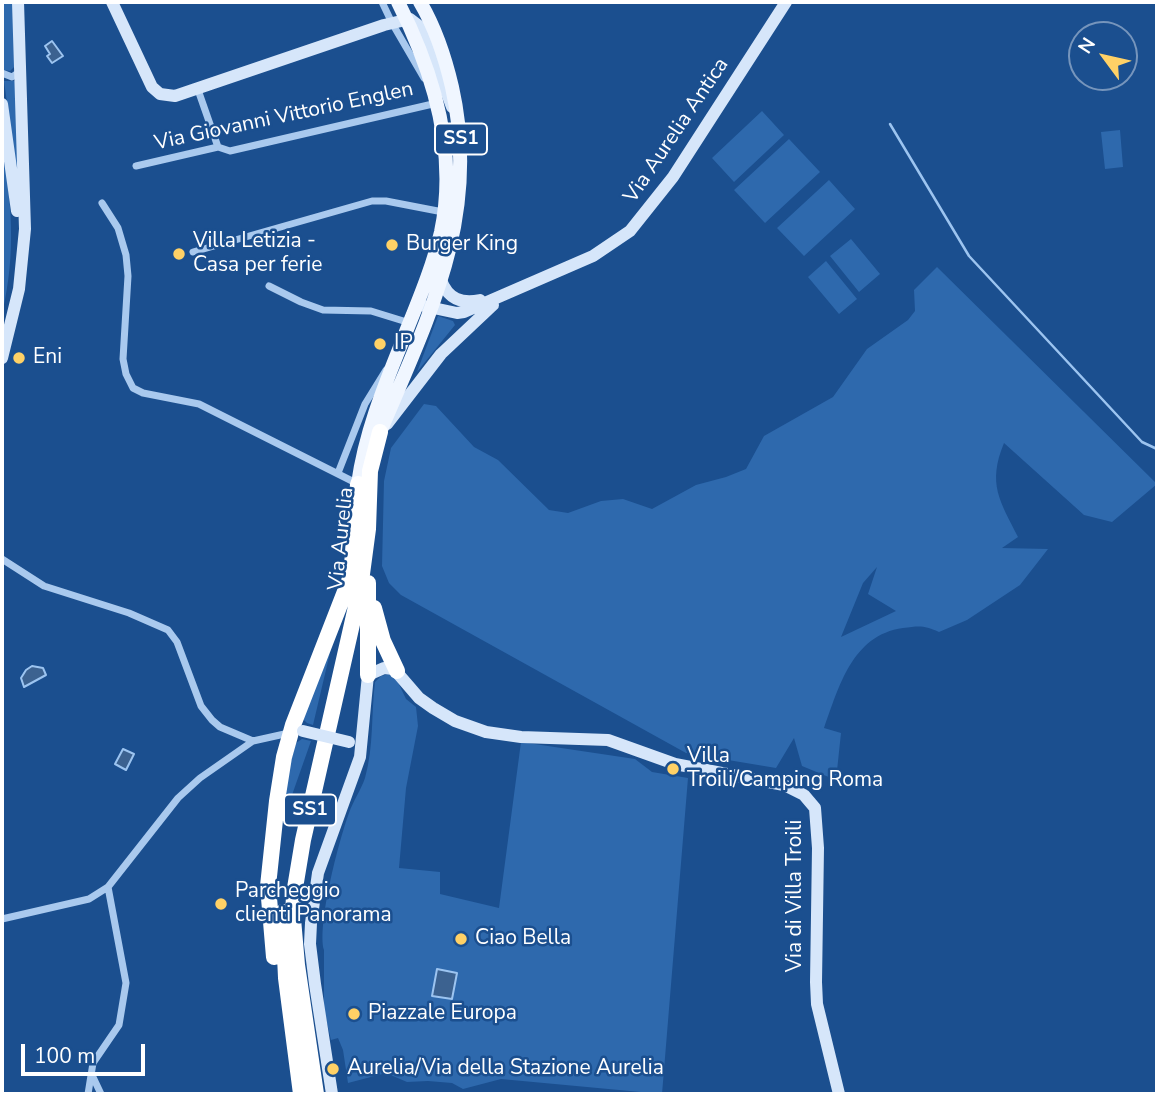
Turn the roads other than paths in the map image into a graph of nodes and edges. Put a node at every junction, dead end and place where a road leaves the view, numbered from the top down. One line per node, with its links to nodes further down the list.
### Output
1 (18, 2): 10 (street)
2 (112, 2): 12 (street)
3 (382, 2): 9 (street, Via Aurelia)
4 (390, 2): 5 (street)
5 (397, 2): 8 (main road, Via Aurelia / SS1)
6 (420, 2): 15 (main road, Via Aurelia / SS1)
7 (786, 2): 23 (street, Via Aurelia Antica)
8 (407, 19): 9 (street); 13 (main road, Via Aurelia / SS1); 15 (street)
9 (392, 23): 12 (street); 13 (street, Via Aurelia)
10 (20, 69): 11 (street); 29 (street)
11 (2, 73)
12 (197, 87): 16 (street)
13 (437, 98): 16 (street, Via Giovanni Vittorio Englen); 19 (main road, Via Aurelia / SS1)
14 (2, 104): 27 (street)
15 (457, 116): 21 (main road, Via Aurelia / SS1)
16 (218, 147): 17 (street, Via Giovanni Vittorio Englen)
17 (136, 166)
18 (102, 203): 32 (street)
19 (444, 212): 20 (street); 24 (main road, Via Aurelia / SS1)
20 (193, 252)
21 (441, 280): 23 (street); 24 (main road, Via Aurelia / SS1)
22 (269, 286): 26 (street)
23 (504, 296): 25 (street); 28 (street)
24 (424, 305): 25 (street); 26 (main road, Via Aurelia / SS1); 31 (main road, Via Aurelia / SS1)
25 (457, 313): 28 (street)
26 (410, 323): 30 (main road, Via Aurelia / SS1)
27 (2, 332)
28 (441, 354): 31 (street)
29 (2, 358)
30 (396, 358): 32 (street, Via Aurelia); 33 (main road, Via Aurelia / SS1)
31 (380, 432): 34 (highway, Via Aurelia / SS1)
32 (338, 473): 33 (street)
33 (358, 484): 36 (highway, Via Aurelia / SS1)
34 (368, 529): 37 (highway); 51 (highway, Via Aurelia / SS1)
35 (2, 559): 41 (street)
36 (353, 571): 40 (highway); 45 (highway, Via Aurelia / SS1)
37 (368, 586): 38 (highway); 39 (highway)
38 (397, 671): 39 (street); 47 (street, Via di Villa Troili)
39 (368, 675): 42 (street)
40 (297, 731): 41 (street); 42 (street, bridge); 45 (highway)
41 (253, 741): 43 (street)
42 (356, 744): 52 (street)
43 (108, 887): 44 (street); 46 (street)
44 (2, 919)
45 (292, 1023): 50 (highway, Via Aurelia / SS1)
46 (91, 1074): 48 (street); 49 (street)
47 (835, 1079): 53 (street, Via di Villa Troili); 54 (street)
48 (88, 1094)
49 (101, 1094)
50 (301, 1094)
51 (316, 1094)
52 (332, 1094)
53 (839, 1094)
54 (851, 1094)

